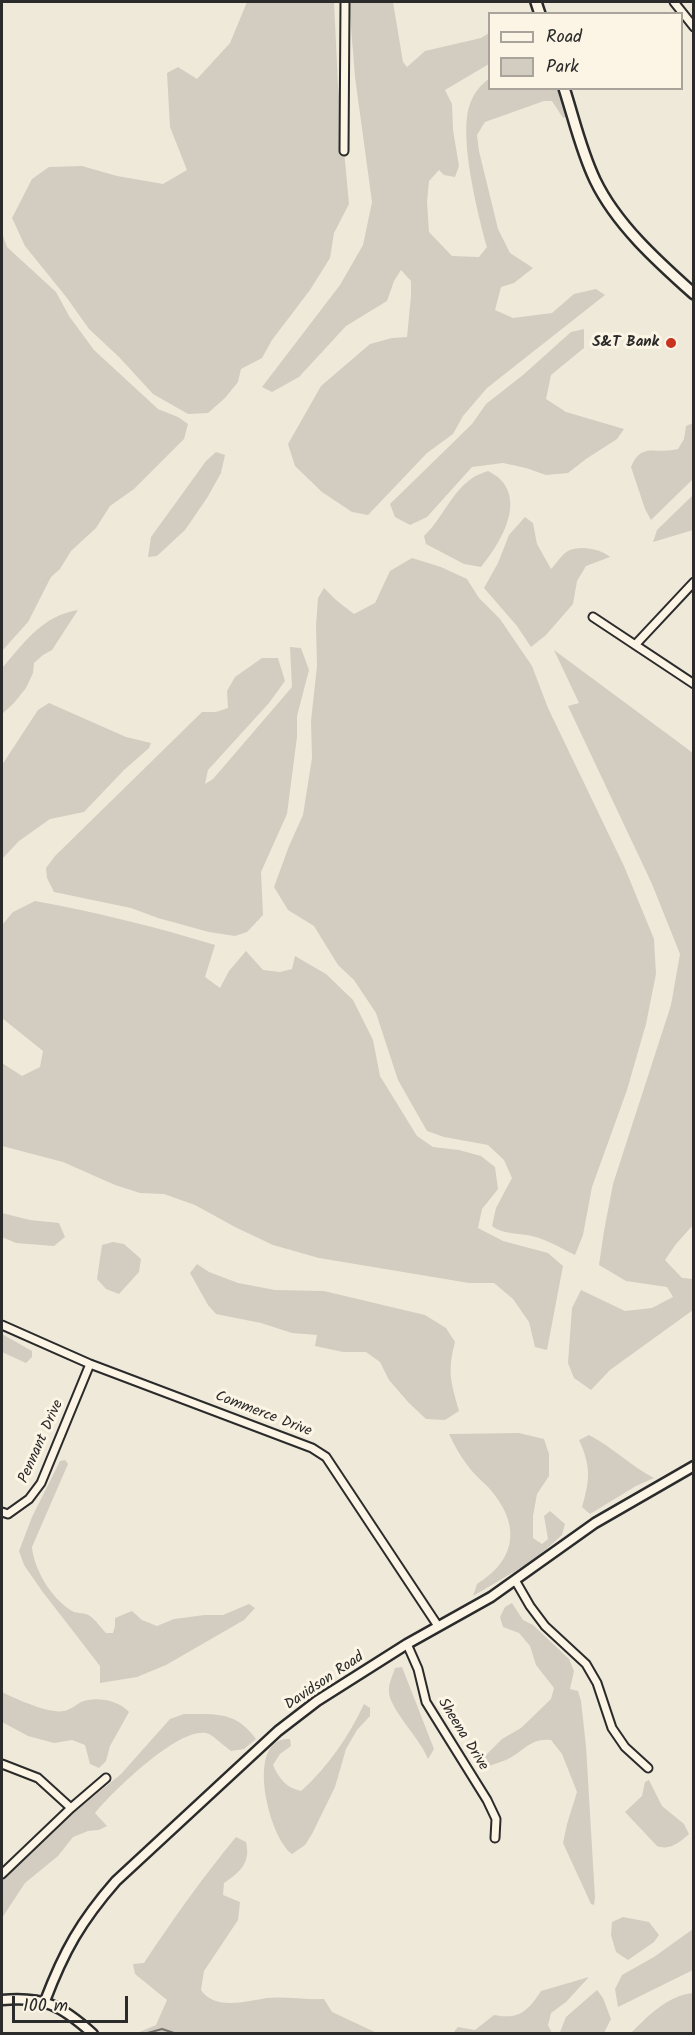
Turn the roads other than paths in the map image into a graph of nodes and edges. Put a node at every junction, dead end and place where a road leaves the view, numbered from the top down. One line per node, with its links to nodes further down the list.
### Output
1 (345, 2): 5 (street)
2 (683, 14): 3 (street)
3 (693, 27)
4 (565, 90): 6 (main road)
5 (344, 151)
6 (693, 294)
7 (693, 582): 9 (street)
8 (593, 617): 9 (street)
9 (635, 645): 10 (street)
10 (693, 684)
11 (2, 1325): 12 (street, Commerce Drive)
12 (90, 1364): 14 (street, Pennant Drive); 16 (street, Commerce Drive)
13 (693, 1466): 15 (street, Davidson Road)
14 (2, 1512)
15 (515, 1580): 16 (street, Davidson Road); 19 (street)
16 (438, 1626): 17 (street, Davidson Road)
17 (407, 1644): 22 (street, Sheena Drive); 25 (street, Davidson Road)
18 (2, 1764): 21 (street)
19 (648, 1768)
20 (106, 1778): 21 (street)
21 (70, 1808): 23 (street)
22 (495, 1838)
23 (2, 1874)
24 (2, 2000): 25 (street)
25 (45, 2001): 26 (street)
26 (93, 2034)

